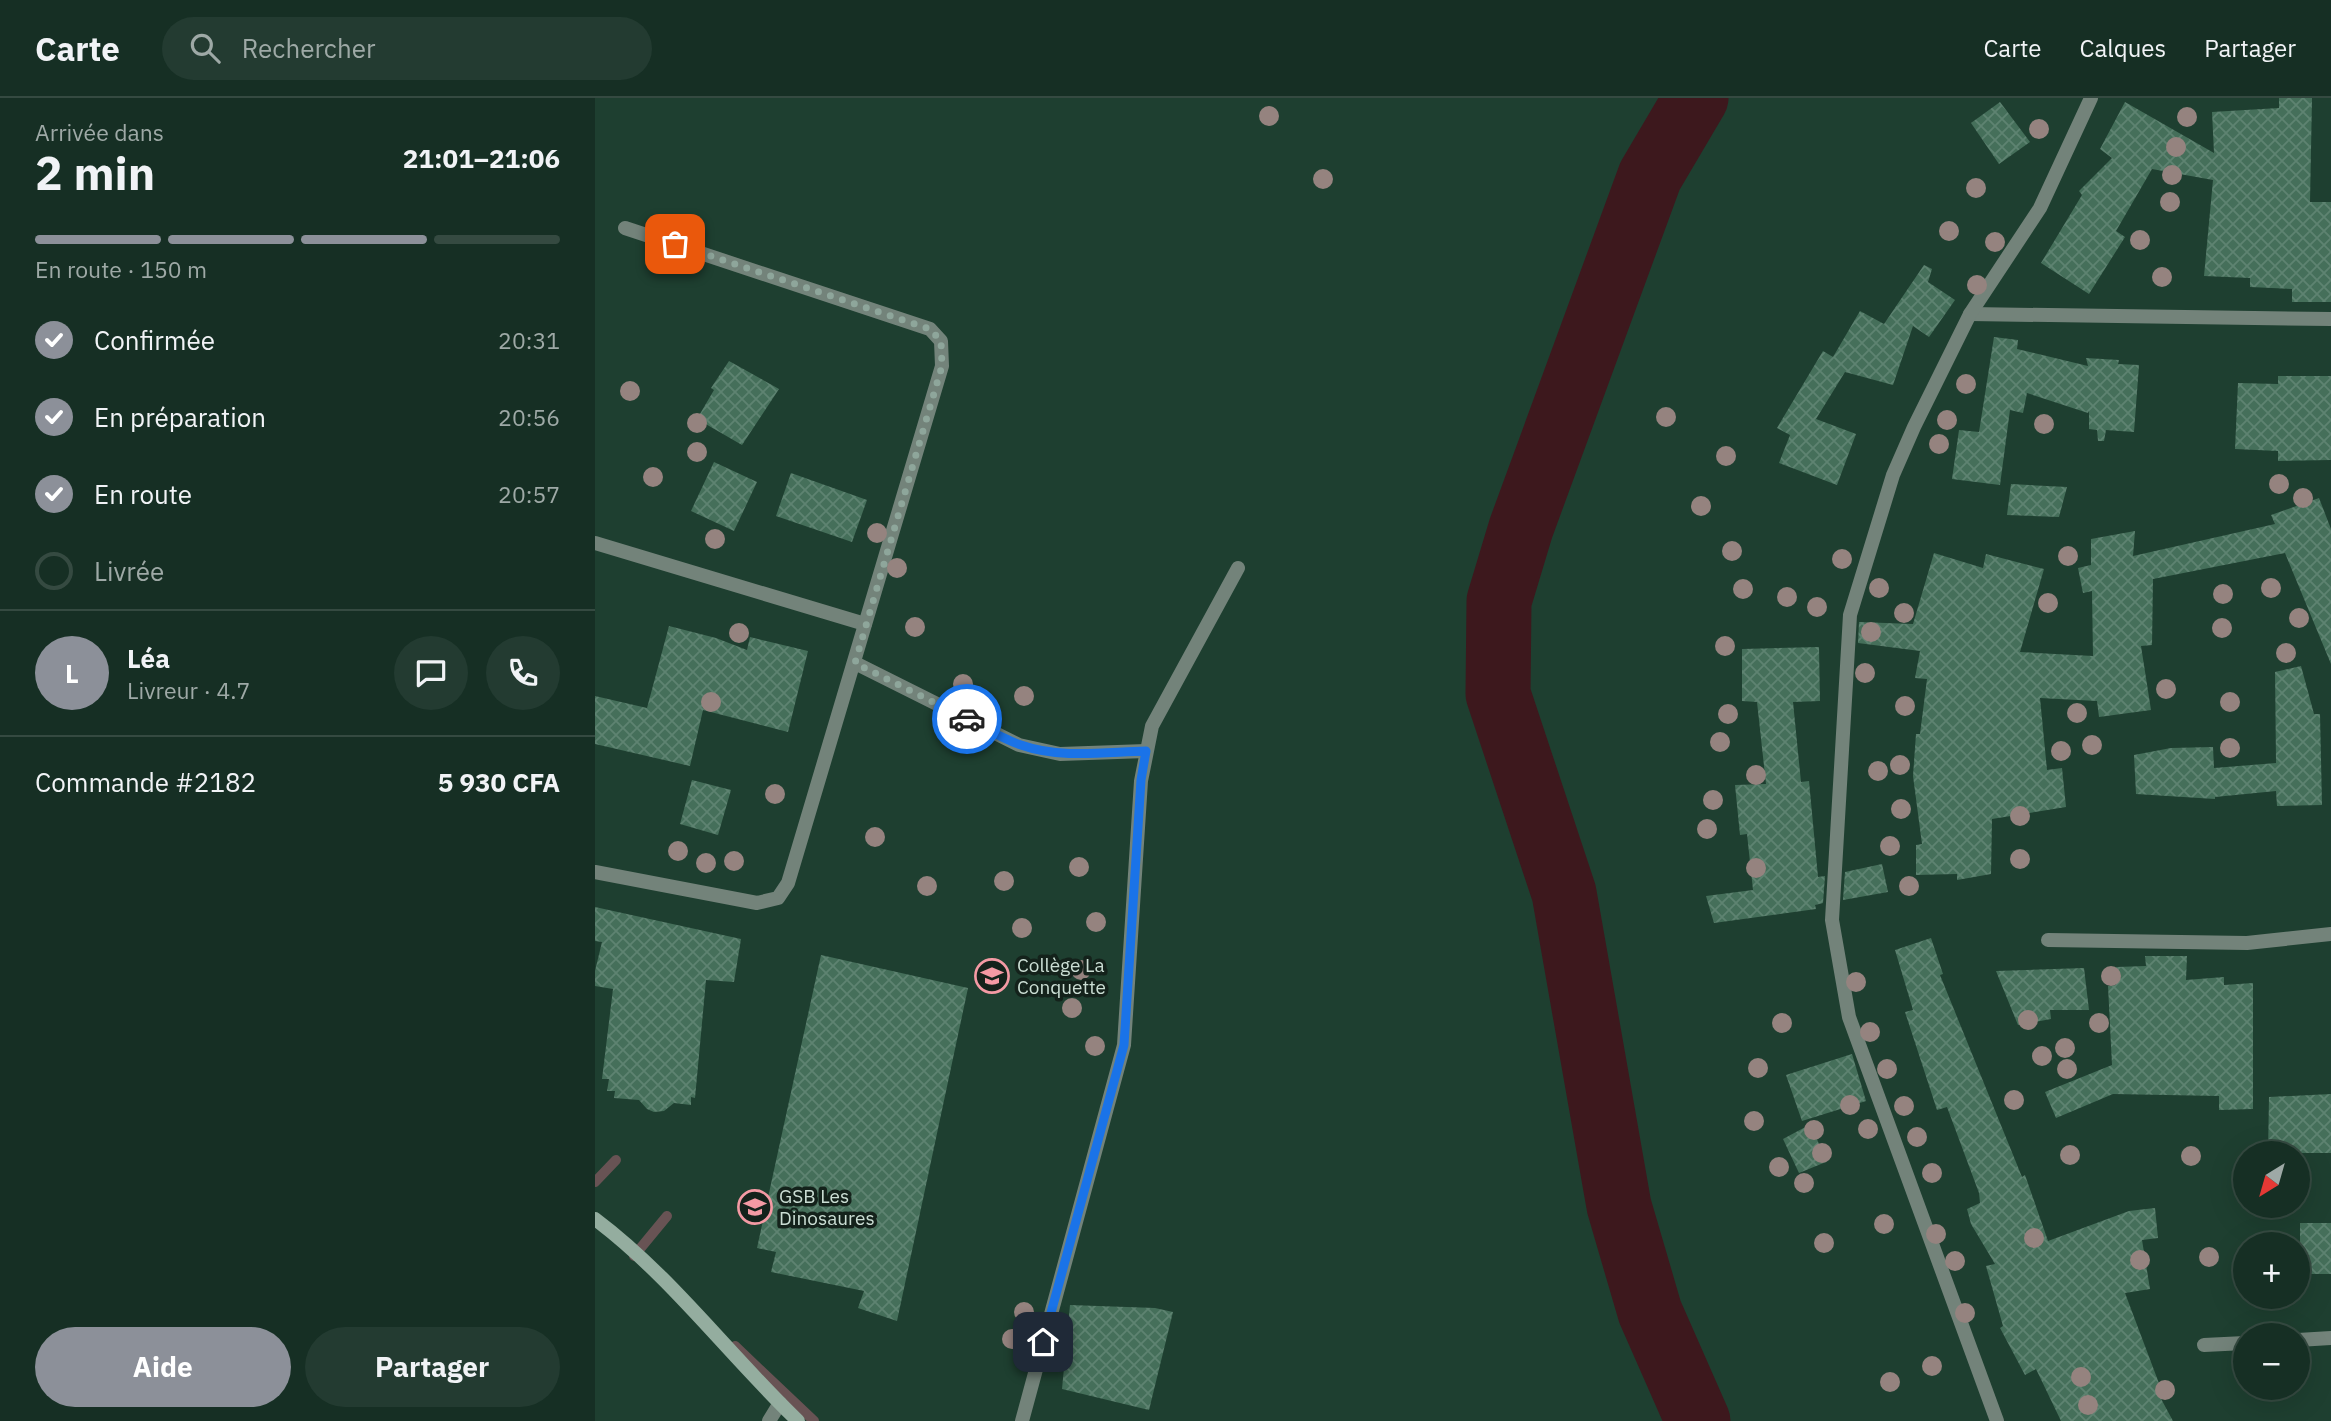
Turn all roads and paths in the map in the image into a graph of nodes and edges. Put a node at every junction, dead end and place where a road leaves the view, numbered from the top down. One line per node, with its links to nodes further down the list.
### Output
1 (2091, 98): 3 (street)
2 (625, 228): 7 (street)
3 (1971, 314): 4 (street); 22 (street)
4 (2331, 319)
5 (595, 543): 7 (street)
6 (1238, 568): 9 (street)
7 (865, 624): 8 (street)
8 (855, 663): 9 (street); 10 (street)
9 (1146, 751): 21 (street)
10 (595, 872)
11 (2331, 934): 12 (street)
12 (2048, 940)
13 (595, 1219): 18 (main road)
14 (2331, 1338): 15 (street)
15 (2310, 1339)
16 (2233, 1344): 17 (street)
17 (2204, 1345)
18 (780, 1403): 19 (street); 20 (main road)
19 (769, 1421)
20 (798, 1421)
21 (1021, 1421)
22 (1997, 1421)

